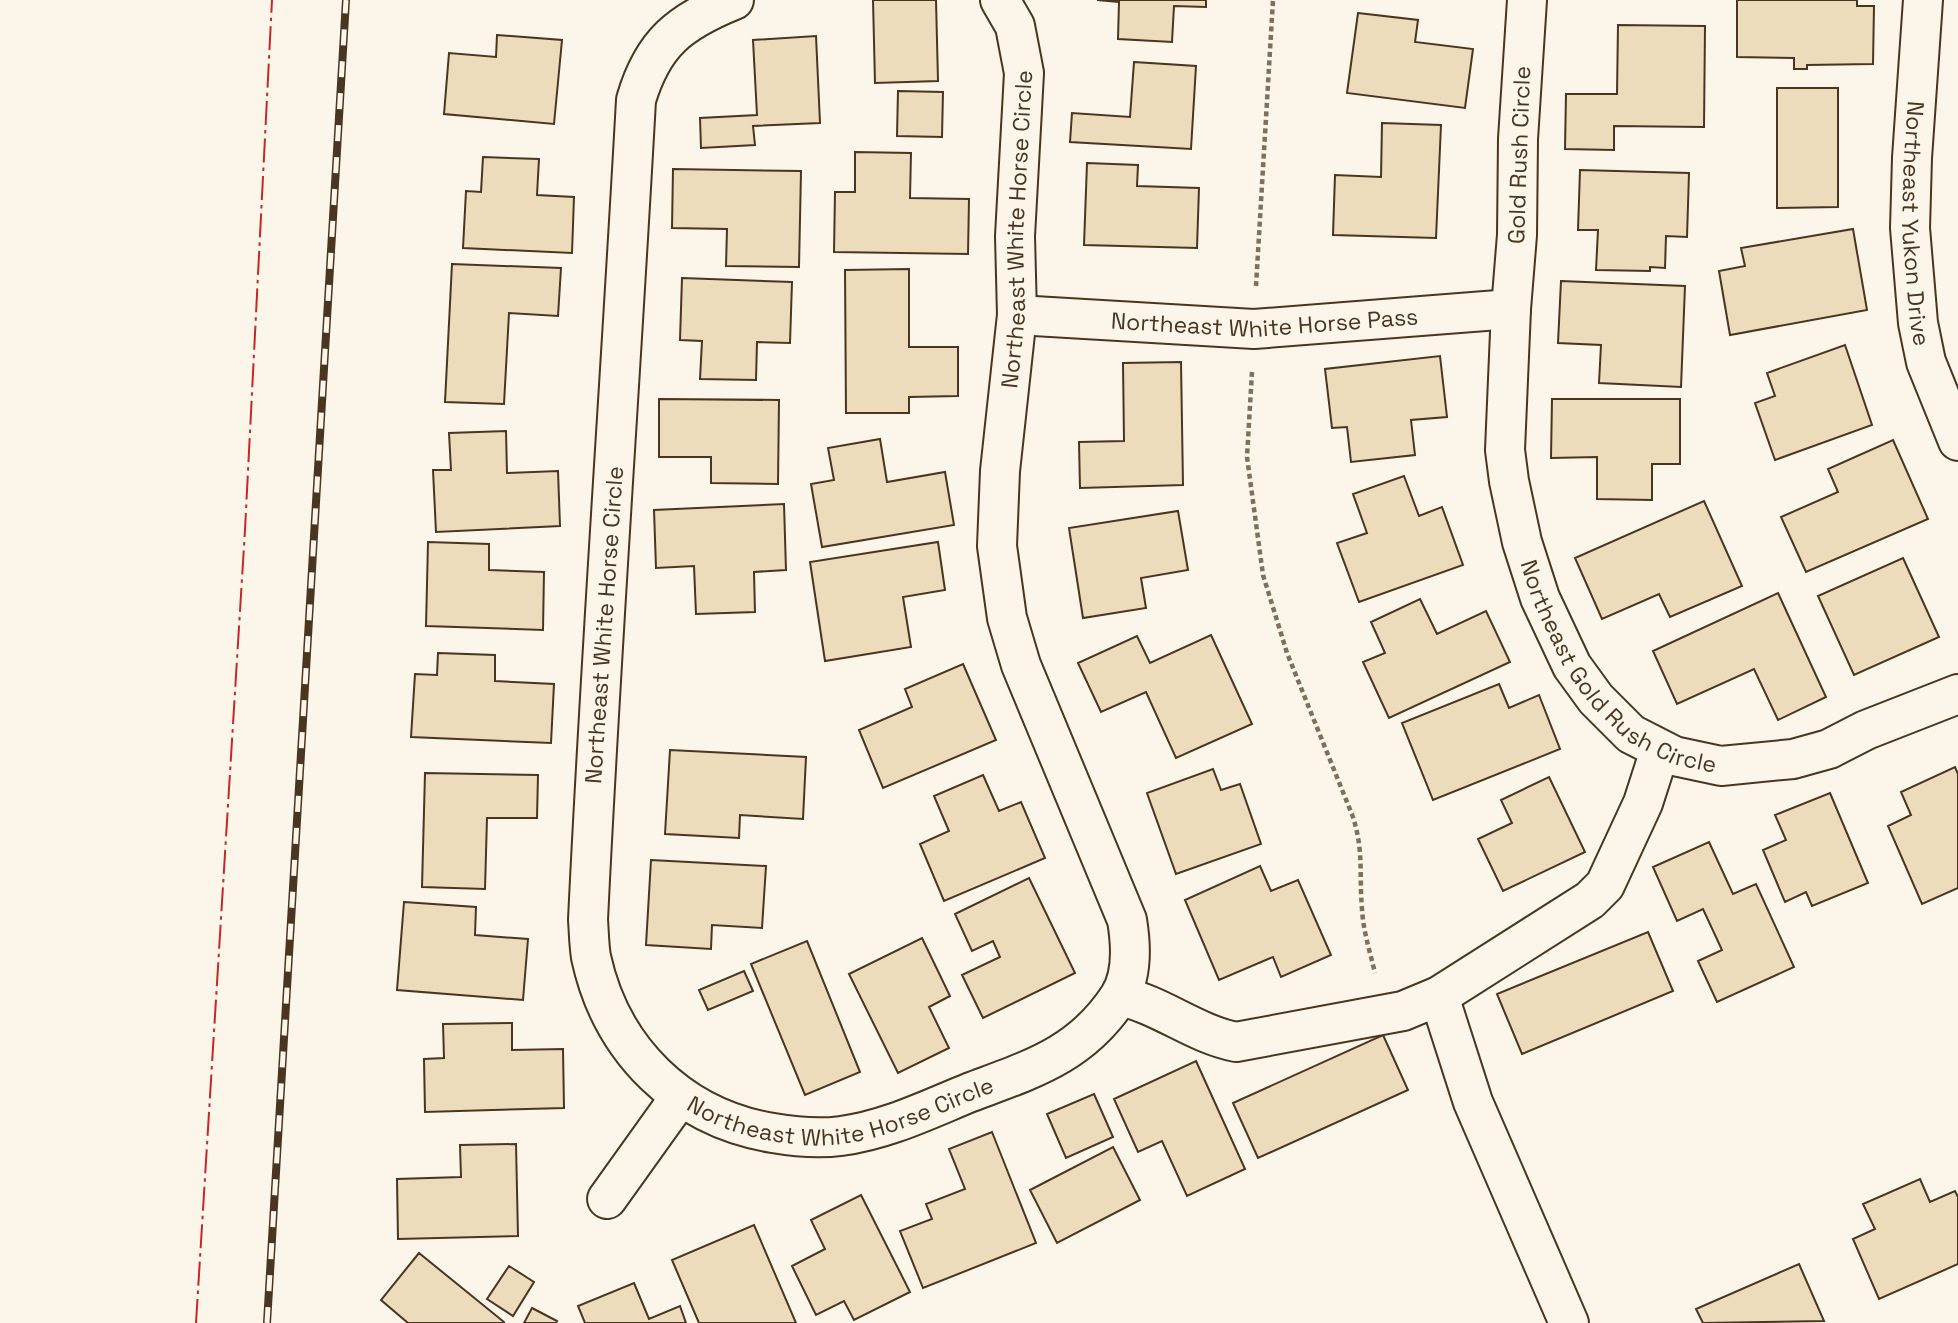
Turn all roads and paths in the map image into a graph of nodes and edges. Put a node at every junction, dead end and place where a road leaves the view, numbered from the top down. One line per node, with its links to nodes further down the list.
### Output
1 (734, 0): 15 (street, Northeast White Horse Circle)
2 (1000, 0): 7 (street, Northeast White Horse Circle)
3 (1273, 0): 8 (path)
4 (1527, 0): 6 (street, Gold Rush Circle)
5 (1923, 0): 9 (street, Northeast Yukon Drive)
6 (1511, 309): 8 (street, Northeast White Horse Pass); 11 (street, Northeast Gold Rush Circle)
7 (1017, 315): 8 (street, Northeast White Horse Pass); 12 (street, Northeast White Horse Circle)
8 (1254, 328): 14 (path)
9 (1958, 441)
10 (1958, 694): 11 (street, Northeast Gold Rush Circle)
11 (1660, 750): 13 (street)
12 (1120, 996): 14 (street); 15 (street, Northeast White Horse Circle)
13 (1439, 996): 14 (street); 17 (street)
14 (1386, 1014)
15 (680, 1097): 16 (street)
16 (607, 1199)
17 (1569, 1323)

